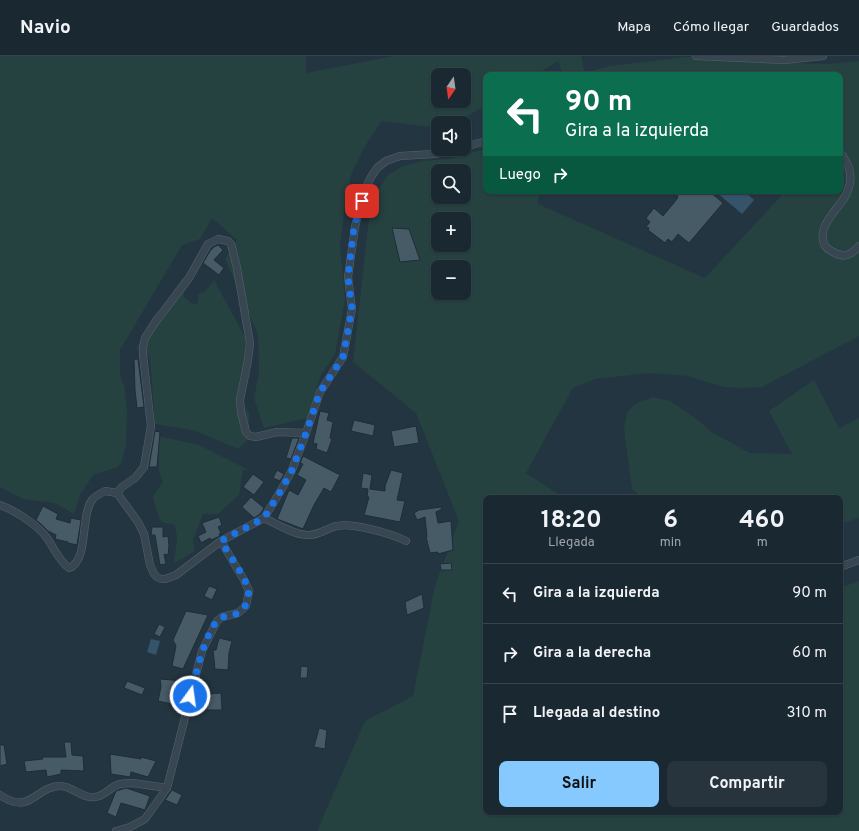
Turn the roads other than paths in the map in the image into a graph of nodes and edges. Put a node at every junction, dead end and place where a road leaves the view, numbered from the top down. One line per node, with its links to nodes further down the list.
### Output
1 (696, 56): 2 (street)
2 (823, 56)
3 (483, 142): 4 (street)
4 (471, 145)
5 (431, 154): 8 (street)
6 (843, 157): 7 (street)
7 (859, 246)
8 (306, 433): 9 (street); 11 (street)
9 (117, 493): 10 (street); 12 (street)
10 (0, 505)
11 (264, 518): 12 (street); 13 (street)
12 (221, 541): 16 (street)
13 (406, 541)
14 (859, 560): 15 (street)
15 (843, 566)
16 (167, 788): 17 (street); 18 (street)
17 (0, 796)
18 (116, 831)

